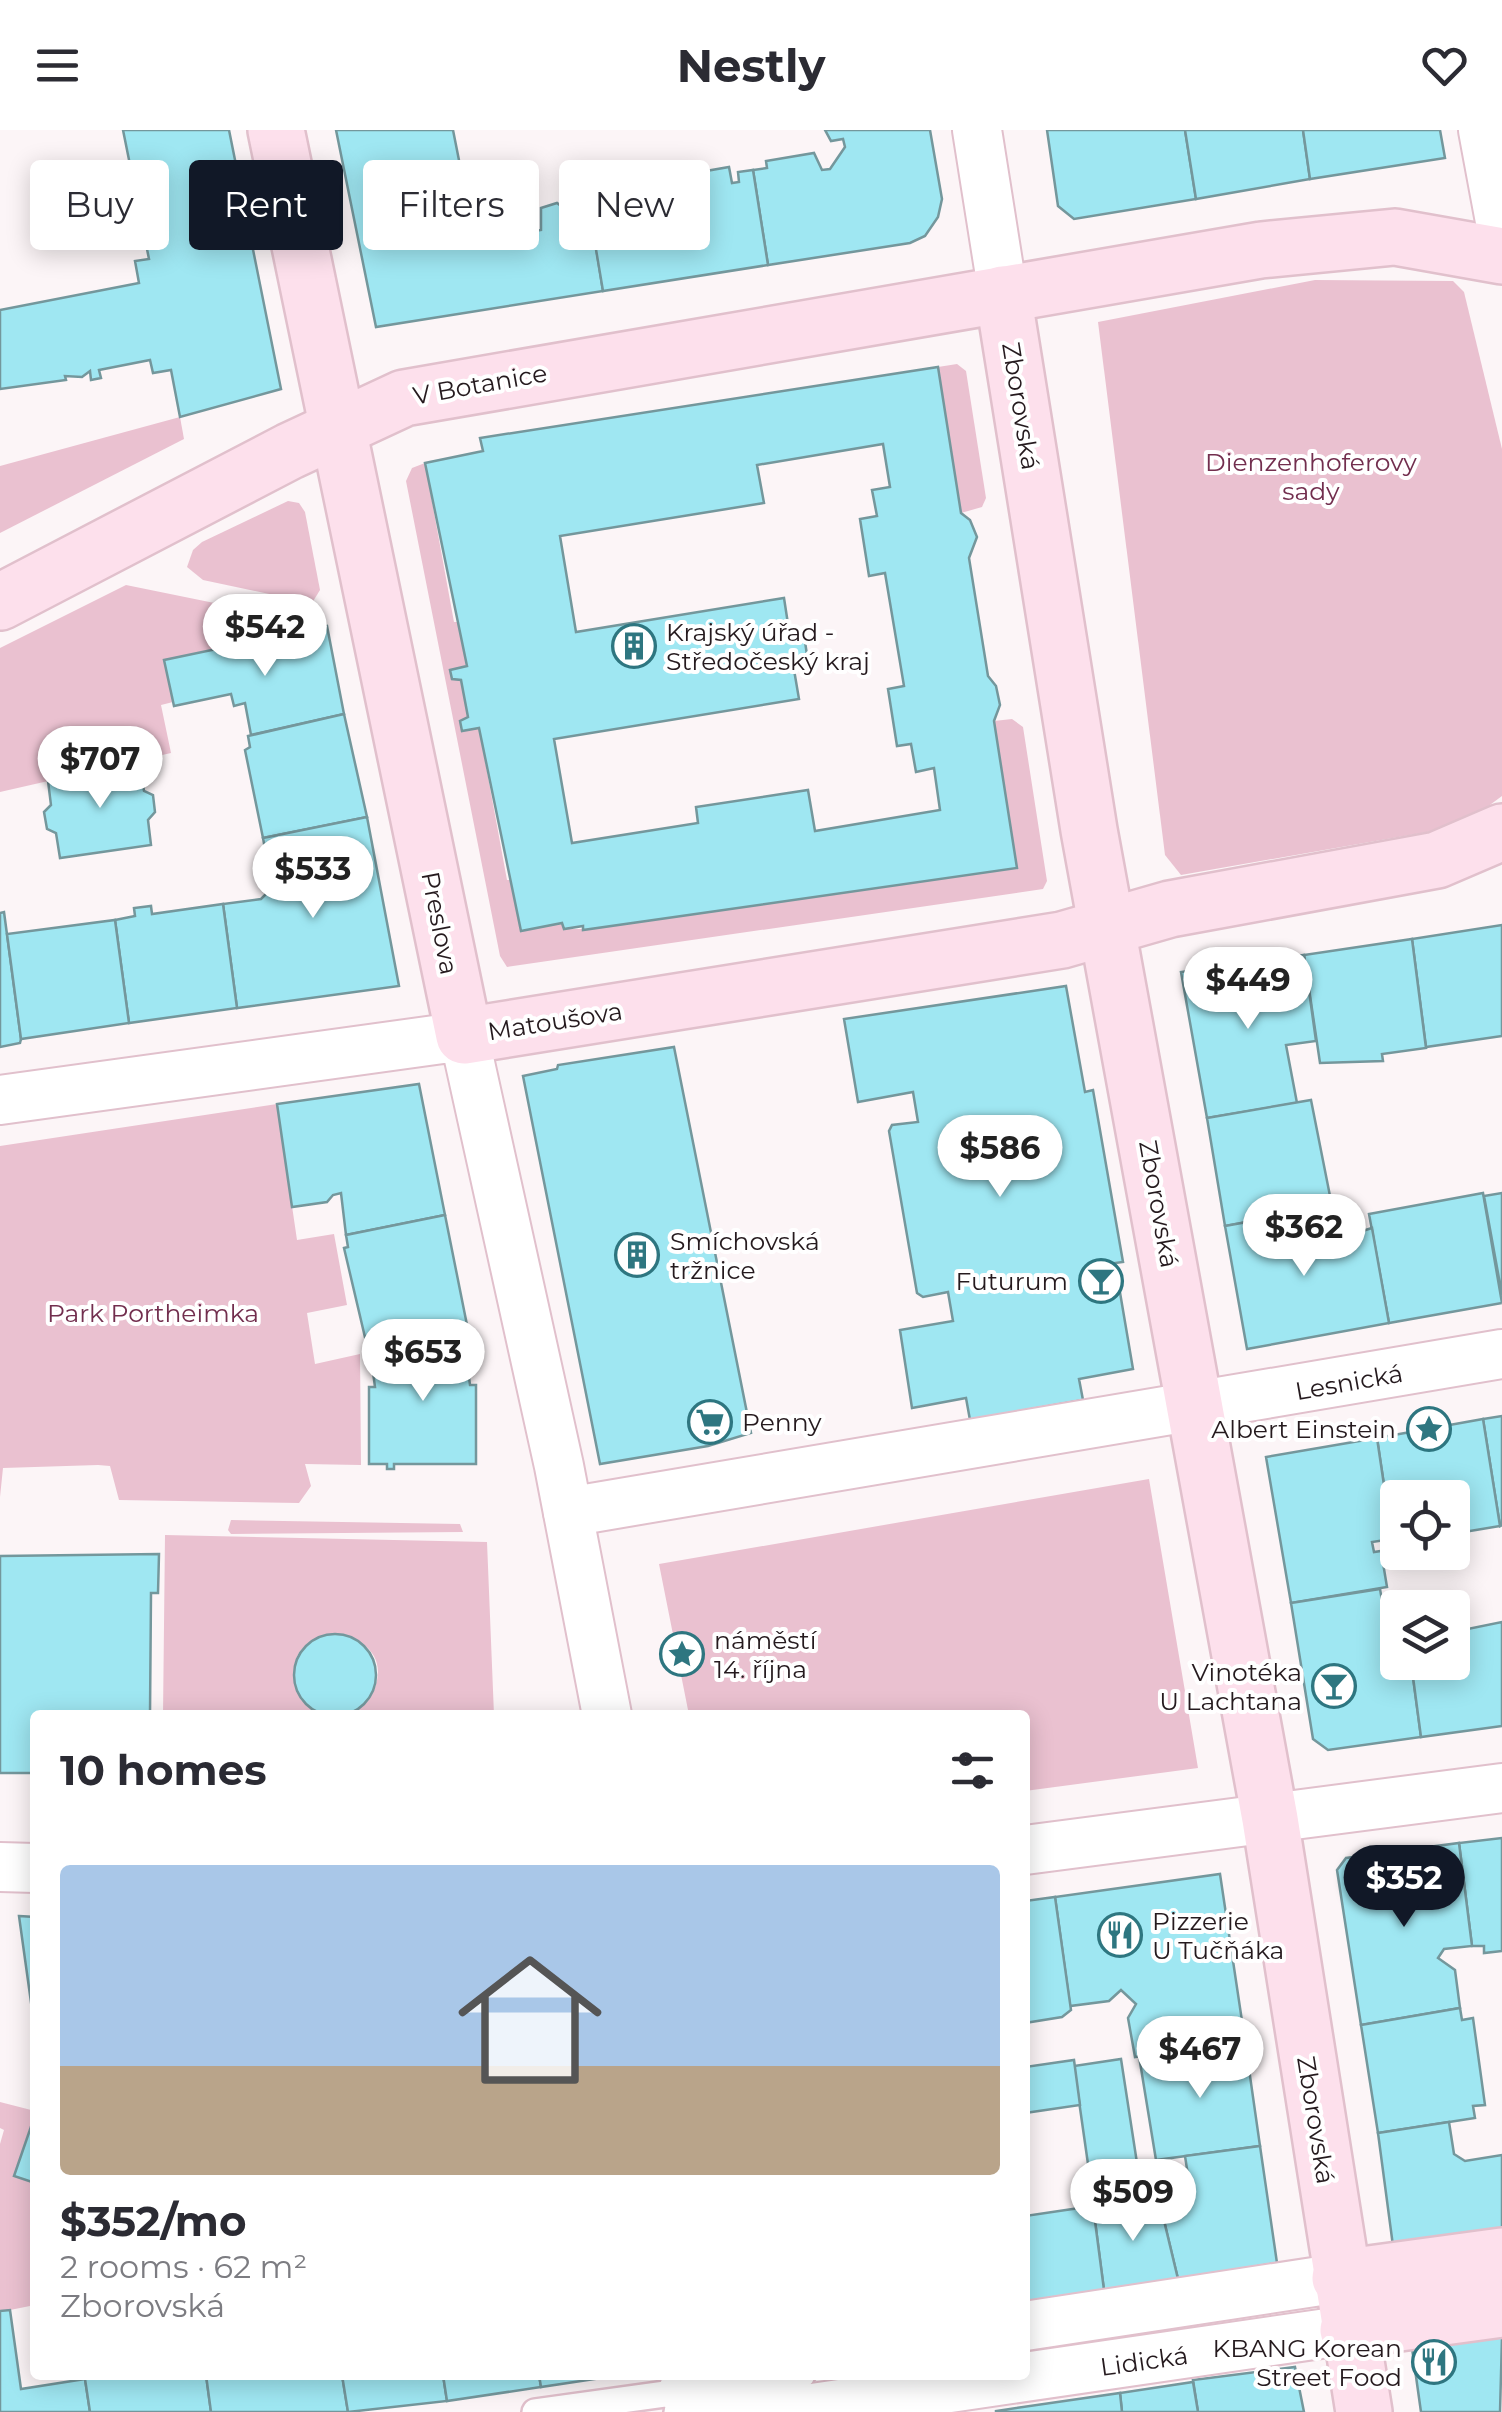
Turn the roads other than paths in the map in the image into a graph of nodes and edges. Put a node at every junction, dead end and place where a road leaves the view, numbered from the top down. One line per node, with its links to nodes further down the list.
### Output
1 (276, 130): 7 (main road, Preslova)
2 (977, 130): 6 (street, Zborovská)
3 (1482, 130): 4 (street)
4 (1502, 232)
5 (1502, 256): 6 (main road)
6 (1003, 294): 7 (main road, V Botanice); 10 (main road, Zborovská)
7 (341, 428): 8 (main road, V Botanice); 11 (main road, Preslova)
8 (0, 602)
9 (1502, 832): 10 (main road)
10 (1108, 928): 11 (main road, Matoušova); 14 (main road, Zborovská)
11 (464, 1036): 12 (street, Matoušova); 15 (street, Preslova)
12 (0, 1100)
13 (1502, 1354): 14 (street, Lesnická)
14 (1196, 1407): 15 (street); 18 (main road, Zborovská)
15 (568, 1512): 16 (street, Preslova)
16 (606, 1710)
17 (1502, 1788): 18 (street)
18 (1270, 1819): 19 (street); 25 (main road, Zborovská)
19 (1030, 1849)
20 (0, 1868): 21 (street)
21 (30, 1868)
22 (1502, 2256): 25 (main road, Lidická)
23 (1502, 2274): 25 (lane)
24 (1502, 2292): 25 (lane)
25 (1345, 2305): 26 (main road, Lidická); 27 (street, Lidická); 28 (lane); 29 (lane); 30 (street, Lidická); 38 (main road, Zborovská)
26 (1502, 2309)
27 (1030, 2326)
28 (1030, 2343)
29 (1030, 2360)
30 (1030, 2365)
31 (720, 2380): 35 (street)
32 (781, 2380): 35 (lane)
33 (883, 2380): 35 (lane)
34 (952, 2380): 37 (street, Lidická)
35 (686, 2402): 36 (lane)
36 (536, 2412)
37 (785, 2412)
38 (1364, 2412)

